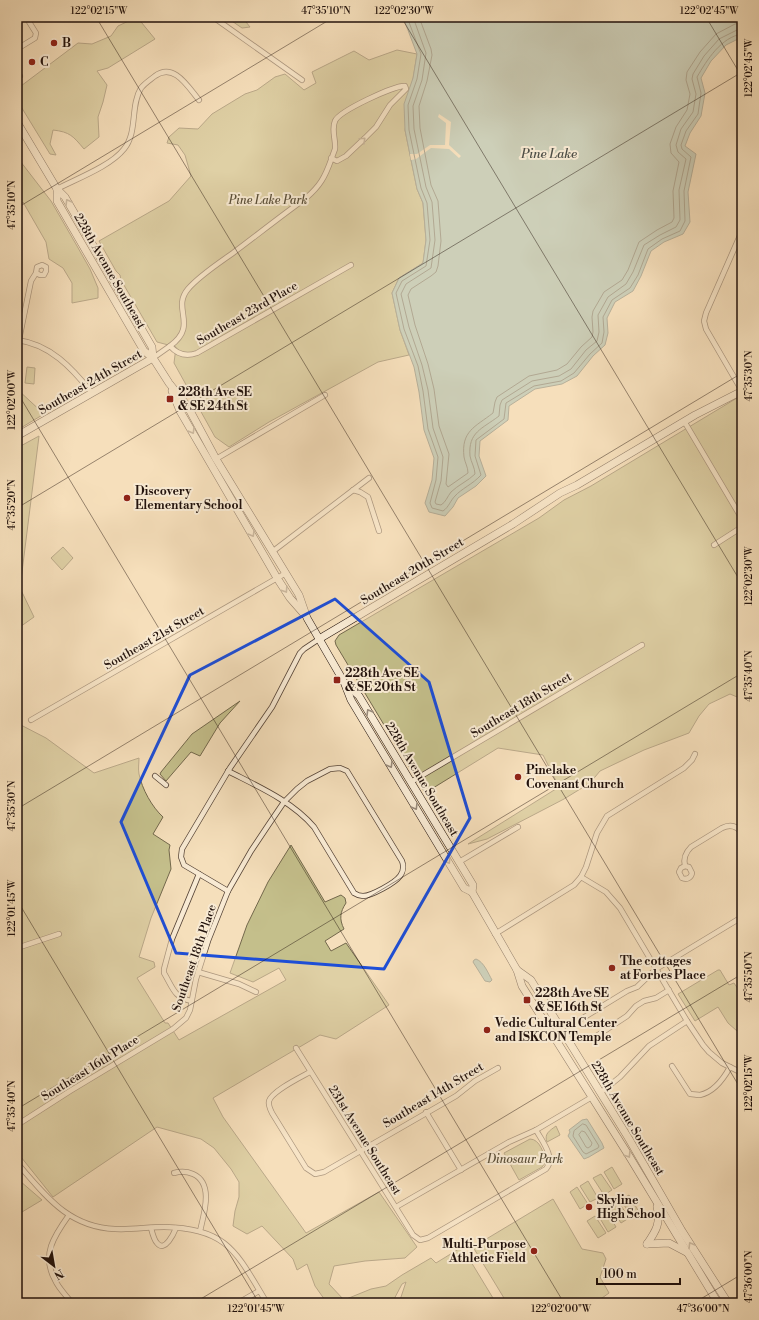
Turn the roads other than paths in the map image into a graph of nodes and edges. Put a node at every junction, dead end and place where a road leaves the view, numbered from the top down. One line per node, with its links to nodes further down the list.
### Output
1 (26, 17): 3 (street)
2 (213, 17): 6 (street)
3 (17, 49)
4 (17, 72): 5 (street)
5 (20, 76)
6 (302, 80)
7 (199, 100): 10 (street)
8 (17, 122): 10 (main road, 228th Avenue Southeast)
9 (332, 158): 9 (street, one-way to 9); 17 (street)
10 (57, 189): 12 (main road, 228th Avenue Southeast, one-way to 10); 13 (main road, 228th Avenue Southeast)
11 (742, 231): 20 (street)
12 (93, 245): 13 (main road); 18 (main road, 228th Avenue Southeast)
13 (85, 249): 18 (main road, 228th Avenue Southeast)
14 (351, 265): 17 (street, Southeast 23rd Place)
15 (36, 273): 16 (street)
16 (18, 340): 21 (street)
17 (170, 346): 18 (street)
18 (153, 358): 19 (main road, 228th Avenue Southeast); 21 (main road, Southeast 24th Street)
19 (169, 384): 25 (main road, 228th Avenue Southeast); 28 (main road, 228th Avenue Southeast, one-way to 28)
20 (742, 391): 23 (main road, Southeast 20th Street)
21 (92, 393): 24 (main road, Southeast 24th Street)
22 (325, 395): 25 (street)
23 (684, 421): 29 (street); 38 (main road, Southeast 20th Street)
24 (17, 436)
25 (216, 458): 30 (main road, 228th Avenue Southeast)
26 (369, 478): 27 (street)
27 (353, 490): 32 (street); 34 (street)
28 (232, 500): 30 (main road); 36 (main road, 228th Avenue Southeast, one-way to 36)
29 (742, 519)
30 (256, 525): 34 (main road, 228th Avenue Southeast)
31 (742, 527): 33 (street)
32 (379, 531)
33 (714, 545)
34 (272, 552): 35 (main road, 228th Avenue Southeast)
35 (286, 573): 36 (street, Southeast 21st Street); 37 (main road, 228th Avenue Southeast)
36 (277, 578): 37 (main road, 228th Avenue Southeast, one-way to 37); 41 (street, Southeast 21st Street)
37 (307, 618): 38 (main road, 228th Avenue Southeast)
38 (319, 639): 40 (main road, 228th Avenue Southeast); 43 (street, Southeast 20th Street)
39 (642, 645): 45 (street, Southeast 18th Street)
40 (344, 682): 45 (main road, 228th Avenue Southeast, one-way to 40); 55 (main road, 228th Avenue Southeast, one-way to 55)
41 (31, 720)
42 (695, 754): 53 (street)
43 (228, 771): 47 (street); 52 (street, Southeast 20th Street)
44 (155, 776): 46 (street)
45 (411, 782): 50 (main road, 228th Avenue Southeast)
46 (166, 785)
47 (284, 802): 47 (street, Southeast 18th Place); 54 (street, Southeast 18th Place)
48 (518, 827): 50 (street)
49 (742, 833): 51 (street)
50 (459, 862): 55 (main road, 228th Avenue Southeast)
51 (684, 866)
52 (199, 874): 54 (street); 65 (street)
53 (581, 877): 58 (street); 60 (street)
54 (228, 891): 62 (street, Southeast 18th Place)
55 (472, 892): 58 (main road, 228th Avenue Southeast)
56 (742, 917): 60 (street)
57 (59, 934): 59 (street)
58 (495, 934): 61 (main road, 228th Avenue Southeast)
59 (17, 948)
60 (656, 969): 63 (street); 66 (street)
61 (518, 970): 76 (main road, 228th Avenue Southeast); 77 (main road, 228th Avenue Southeast)
62 (198, 972): 64 (street); 65 (street, Southeast 18th Place)
63 (669, 990): 67 (street); 69 (street)
64 (256, 992)
65 (192, 1001): 68 (street, Southeast 18th Place)
66 (578, 1021)
67 (687, 1021): 72 (street); 77 (street)
68 (173, 1028): 80 (street, Southeast 16th Place)
69 (595, 1037)
70 (296, 1048): 74 (street, 231st Avenue Southeast)
71 (672, 1066): 72 (street)
72 (730, 1067): 75 (street)
73 (498, 1068): 79 (street, Southeast 14th Street)
74 (310, 1072): 83 (street, 231st Avenue Southeast); 83 (street, Southeast 14th Street)
75 (742, 1073)
76 (577, 1074): 77 (main road); 78 (main road, 228th Avenue Southeast)
77 (600, 1092): 82 (main road); 99 (main road, 228th Avenue Southeast, one-way to 77)
78 (592, 1097): 81 (street); 82 (main road, 228th Avenue Southeast)
79 (426, 1112): 83 (street, Southeast 14th Street); 85 (street)
80 (17, 1125)
81 (536, 1130): 85 (street); 88 (street, 231st Avenue Southeast)
82 (613, 1131): 87 (main road, 228th Avenue Southeast, one-way to 87)
83 (360, 1151): 88 (street, 231st Avenue Southeast)
84 (17, 1163): 89 (street)
85 (461, 1170): 88 (street)
86 (174, 1173): 92 (street)
87 (655, 1200): 93 (main road, 228th Avenue Southeast); 93 (main road)
88 (396, 1207)
89 (69, 1215): 90 (street); 95 (street)
90 (151, 1228): 91 (street); 91 (street)
91 (176, 1228): 92 (street)
92 (200, 1231): 94 (street)
93 (686, 1252): 98 (main road, 228th Avenue Southeast)
94 (259, 1291): 96 (street); 97 (street)
95 (72, 1303)
96 (238, 1303)
97 (267, 1303)
98 (718, 1303)
99 (728, 1303)

